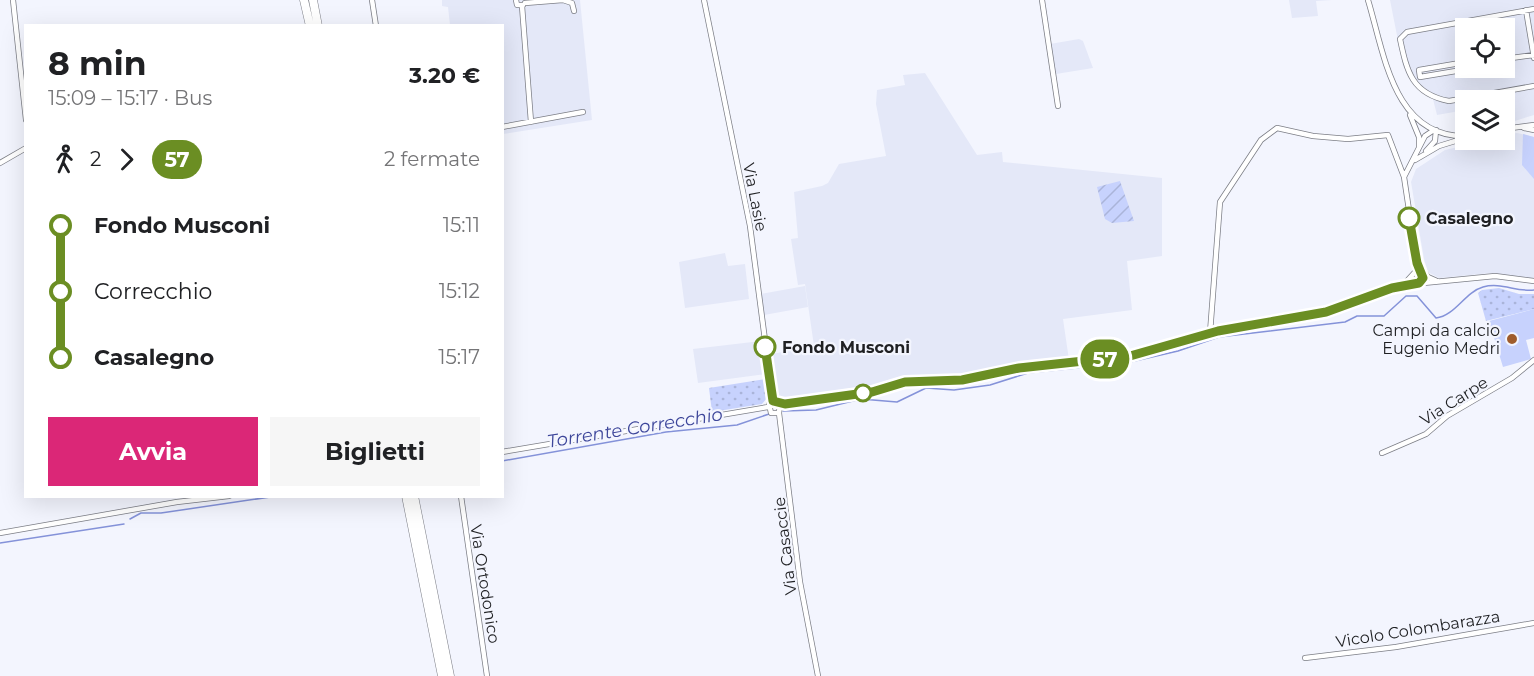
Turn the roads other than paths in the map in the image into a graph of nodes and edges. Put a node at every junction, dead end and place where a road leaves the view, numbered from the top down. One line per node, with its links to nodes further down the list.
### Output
1 (13, 0): 21 (street)
2 (304, 0): 13 (highway)
3 (313, 0): 14 (highway)
4 (372, 0): 15 (street)
5 (516, 0): 9 (street)
6 (704, 0): 47 (street, Via Lasie)
7 (1042, 0): 22 (street)
8 (1369, 1): 24 (street)
9 (524, 3): 12 (street); 25 (street)
10 (1534, 9): 11 (street)
11 (1526, 10): 16 (street); 20 (street)
12 (574, 11)
13 (310, 24)
14 (318, 24)
15 (376, 24)
16 (1534, 56): 17 (street)
17 (1515, 58)
18 (1455, 64): 19 (street)
19 (1455, 71)
20 (1534, 86)
21 (24, 102)
22 (1058, 106)
23 (583, 112): 25 (street)
24 (1409, 112): 30 (street); 35 (street)
25 (531, 122): 27 (street)
26 (1534, 125): 28 (street)
27 (504, 127)
28 (1515, 128)
29 (1515, 128): 31 (street)
30 (1436, 130): 32 (street); 35 (street); 36 (street)
31 (1534, 130)
32 (1455, 134)
33 (1455, 141): 36 (street)
34 (24, 149): 38 (street)
35 (1418, 150): 37 (street)
36 (1420, 157): 37 (street)
37 (1413, 162): 39 (street)
38 (0, 163)
39 (1404, 177): 40 (street); 45 (street)
40 (1417, 268): 42 (street); 43 (street); 44 (street)
41 (1534, 281): 42 (street)
42 (1438, 282): 43 (street)
43 (1419, 283): 44 (street)
44 (1403, 285): 45 (street)
45 (1210, 333): 48 (street)
46 (1534, 360): 52 (street, Via Carpe)
47 (773, 401): 48 (street); 49 (street)
48 (781, 404): 50 (street, Via Casaccie)
49 (768, 407): 50 (street); 51 (street)
50 (779, 413): 63 (street, Via Casaccie)
51 (504, 452)
52 (1382, 453)
53 (212, 498): 57 (street)
54 (406, 498): 60 (highway)
55 (414, 498): 61 (highway)
56 (461, 498): 62 (street, Via Ortodonico)
57 (0, 533)
58 (1534, 623): 59 (street, Vicolo Colombarazza)
59 (1305, 658)
60 (442, 676)
61 (450, 676)
62 (488, 676)
63 (818, 676)

